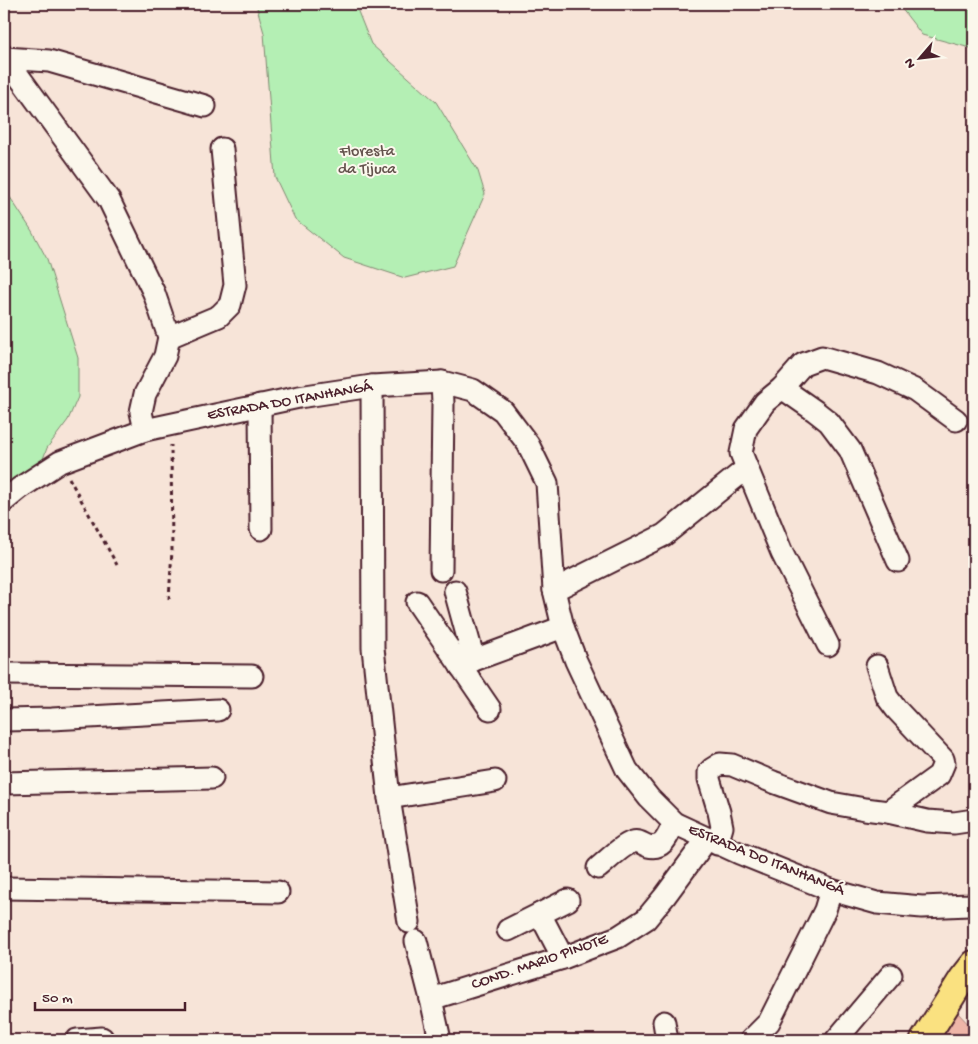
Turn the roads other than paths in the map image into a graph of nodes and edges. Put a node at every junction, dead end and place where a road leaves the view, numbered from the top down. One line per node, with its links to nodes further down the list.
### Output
1 (4, 57): 2 (street); 4 (street)
2 (205, 106)
3 (222, 149): 4 (street)
4 (169, 337): 10 (street)
5 (442, 382): 6 (street, ESTRADA DO ITANHANGÁ); 15 (street); 16 (street, ESTRADA DO ITANHANGÁ)
6 (372, 386): 8 (street, ESTRADA DO ITANHANGÁ); 31 (street)
7 (782, 388): 9 (street); 11 (street); 14 (street)
8 (260, 405): 10 (street, ESTRADA DO ITANHANGÁ); 13 (street)
9 (956, 420)
10 (145, 430): 12 (street, ESTRADA DO ITANHANGÁ)
11 (747, 468): 16 (street); 20 (street)
12 (4, 501)
13 (261, 529)
14 (898, 561)
15 (441, 570)
16 (554, 590): 19 (street, ESTRADA DO ITANHANGÁ)
17 (455, 591): 21 (street)
18 (417, 602): 21 (street)
19 (563, 627): 21 (street); 34 (street, ESTRADA DO ITANHANGÁ)
20 (828, 645)
21 (467, 664): 26 (street)
22 (877, 666): 32 (street)
23 (4, 674): 24 (street)
24 (252, 676)
25 (218, 710): 27 (street)
26 (490, 710)
27 (4, 720)
28 (212, 778): 30 (street)
29 (494, 780): 31 (street)
30 (4, 783)
31 (389, 798): 47 (street)
32 (888, 812): 33 (street); 35 (street)
33 (974, 820)
34 (674, 823): 35 (street, ESTRADA DO ITANHANGÁ); 36 (street)
35 (712, 841): 38 (street, ESTRADA DO ITANHANGÁ); 44 (street, COND. MARIO PINOTE)
36 (598, 868)
37 (4, 888): 39 (street)
38 (832, 890): 41 (street, ESTRADA DO ITANHANGÁ); 51 (street)
39 (278, 892)
40 (568, 900): 42 (street)
41 (974, 904)
42 (540, 914): 43 (street); 44 (street)
43 (508, 930)
44 (563, 958): 47 (street, COND. MARIO PINOTE)
45 (891, 975): 52 (street)
46 (971, 977): 53 (main road)
47 (431, 999): 50 (street)
48 (102, 1038): 49 (street)
49 (77, 1040)
50 (440, 1040)
51 (751, 1040)
52 (836, 1040)
53 (924, 1040)

